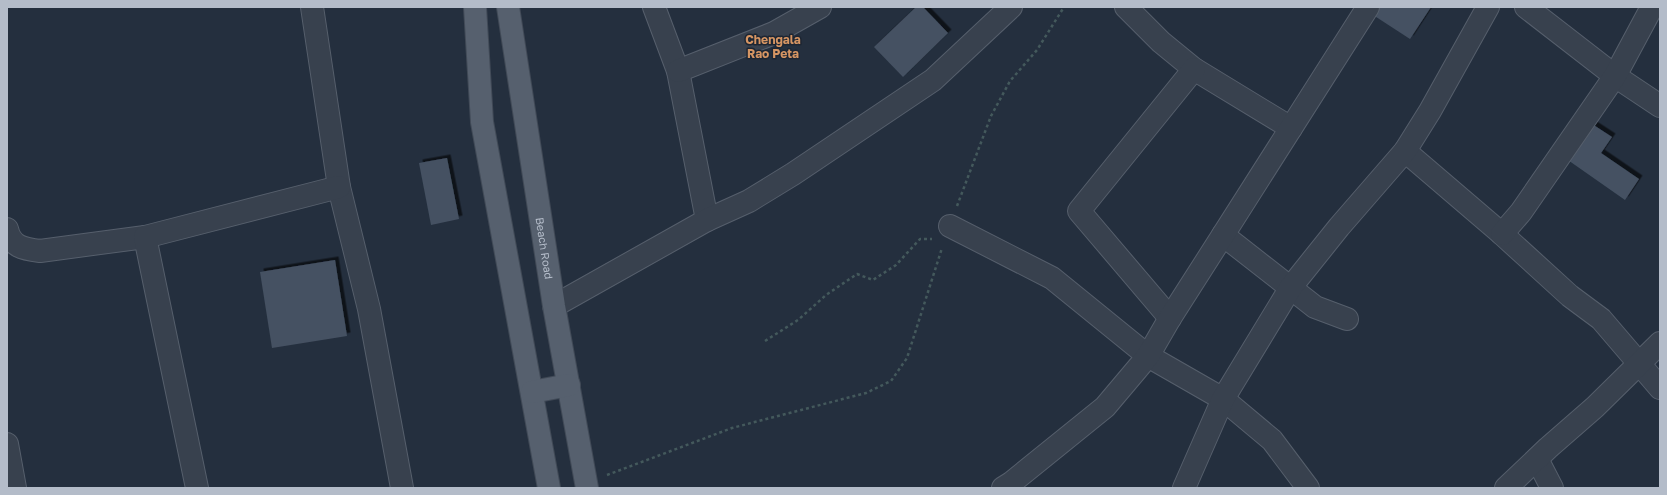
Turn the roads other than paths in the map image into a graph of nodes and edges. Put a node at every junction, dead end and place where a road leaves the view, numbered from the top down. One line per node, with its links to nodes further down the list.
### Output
1 (312, 7): 18 (street)
2 (475, 7): 34 (main road)
3 (508, 7): 26 (main road, Beach Road)
4 (654, 7): 13 (street)
5 (820, 7): 13 (street)
6 (1011, 7): 19 (street)
7 (1126, 7): 12 (street)
8 (1368, 7): 16 (street)
9 (1488, 7): 17 (street)
10 (1526, 7): 14 (street)
11 (1652, 7): 14 (street)
12 (1194, 69): 16 (street); 27 (street)
13 (678, 71): 19 (street)
14 (1615, 76): 15 (street); 22 (street)
15 (1660, 106)
16 (1292, 128): 23 (street)
17 (1405, 151): 22 (street); 25 (street)
18 (339, 187): 24 (street); 41 (street)
19 (707, 220): 26 (street)
20 (7, 233): 24 (street)
21 (947, 233): 30 (street)
22 (1502, 234): 31 (street)
23 (1223, 235): 25 (street); 27 (street)
24 (145, 237): 40 (street)
25 (1292, 287): 28 (street); 35 (street)
26 (554, 306): 32 (main road, Beach Road)
27 (1170, 318): 30 (street)
28 (1347, 319)
29 (1660, 343): 31 (street)
30 (1148, 356): 35 (street); 43 (street)
31 (1639, 365): 33 (street); 37 (street)
32 (569, 385): 34 (main road); 38 (main road, Beach Road)
33 (1660, 388)
34 (532, 392): 42 (main road)
35 (1223, 399): 44 (street); 45 (street)
36 (7, 444): 39 (street)
37 (1537, 460): 46 (street); 47 (street)
38 (587, 485)
39 (14, 488)
40 (197, 488)
41 (402, 488)
42 (549, 488)
43 (1002, 488)
44 (1184, 488)
45 (1308, 488)
46 (1506, 488)
47 (1552, 488)

